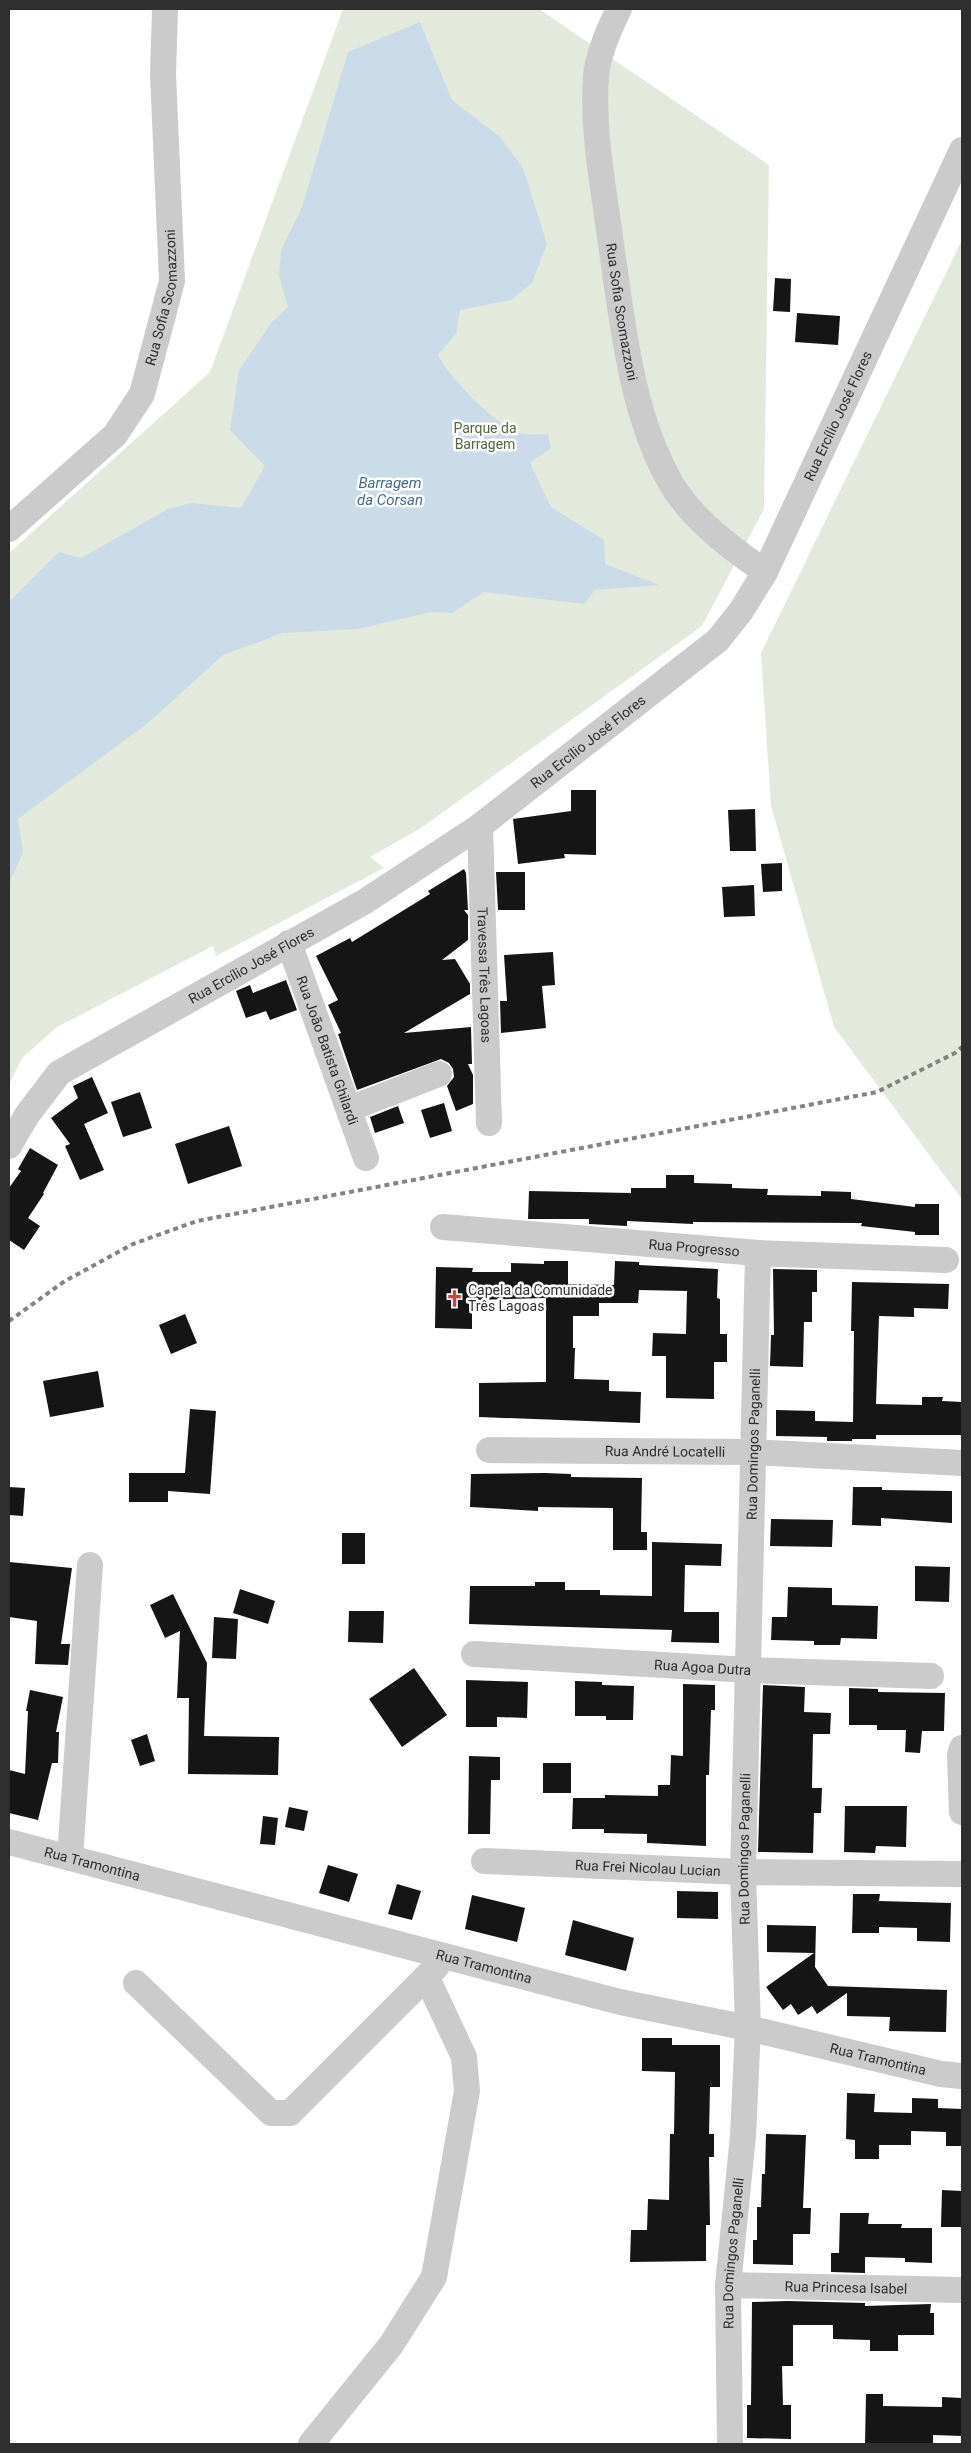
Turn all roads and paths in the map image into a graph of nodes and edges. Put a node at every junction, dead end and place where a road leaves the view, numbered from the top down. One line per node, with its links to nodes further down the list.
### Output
1 (165, 9): 4 (street, Rua Sofia Scomazzoni)
2 (619, 9): 5 (street, Rua Sofia Scomazzoni)
3 (962, 150): 5 (street, Rua Ercílio José Flores)
4 (9, 529)
5 (765, 572): 6 (street, Rua Ercílio José Flores)
6 (480, 826): 7 (street, Rua Ercílio José Flores); 10 (street, Travessa Três Lagoas)
7 (289, 943): 9 (street, Rua João Batista Ghilardi); 11 (street, Rua Ercílio José Flores)
8 (439, 1074): 9 (street)
9 (349, 1109): 12 (street, Rua João Batista Ghilardi)
10 (490, 1123)
11 (9, 1146)
12 (366, 1158)
13 (443, 1227): 14 (street, Rua Progresso)
14 (758, 1253): 15 (street, Rua Progresso); 17 (street, Rua Domingos Paganelli)
15 (946, 1260)
16 (489, 1450): 17 (street, Rua André Locatelli)
17 (754, 1452): 18 (street, Rua André Locatelli); 21 (street, Rua Domingos Paganelli)
18 (962, 1463)
19 (90, 1565): 26 (street)
20 (474, 1654): 21 (street, Rua Agoa Dutra)
21 (749, 1670): 22 (street, Rua Agoa Dutra); 28 (street, Rua Domingos Paganelli)
22 (931, 1676)
23 (962, 1748): 24 (street)
24 (962, 1812)
25 (9, 1842): 26 (street, Rua Tramontina)
26 (70, 1858): 30 (street, Rua Tramontina)
27 (484, 1861): 28 (street, Rua Frei Nicolau Lucian)
28 (743, 1872): 29 (street, Rua Frei Nicolau Lucian); 33 (street, Rua Domingos Paganelli)
29 (962, 1874)
30 (446, 1956): 31 (street); 33 (street, Rua Tramontina)
31 (427, 1978): 32 (street); 37 (street)
32 (136, 1983)
33 (748, 2028): 34 (street, Rua Tramontina); 35 (street, Rua Domingos Paganelli)
34 (962, 2076)
35 (728, 2285): 36 (street, Rua Princesa Isabel); 38 (street, Rua Domingos Paganelli)
36 (962, 2290)
37 (311, 2444)
38 (730, 2444)

